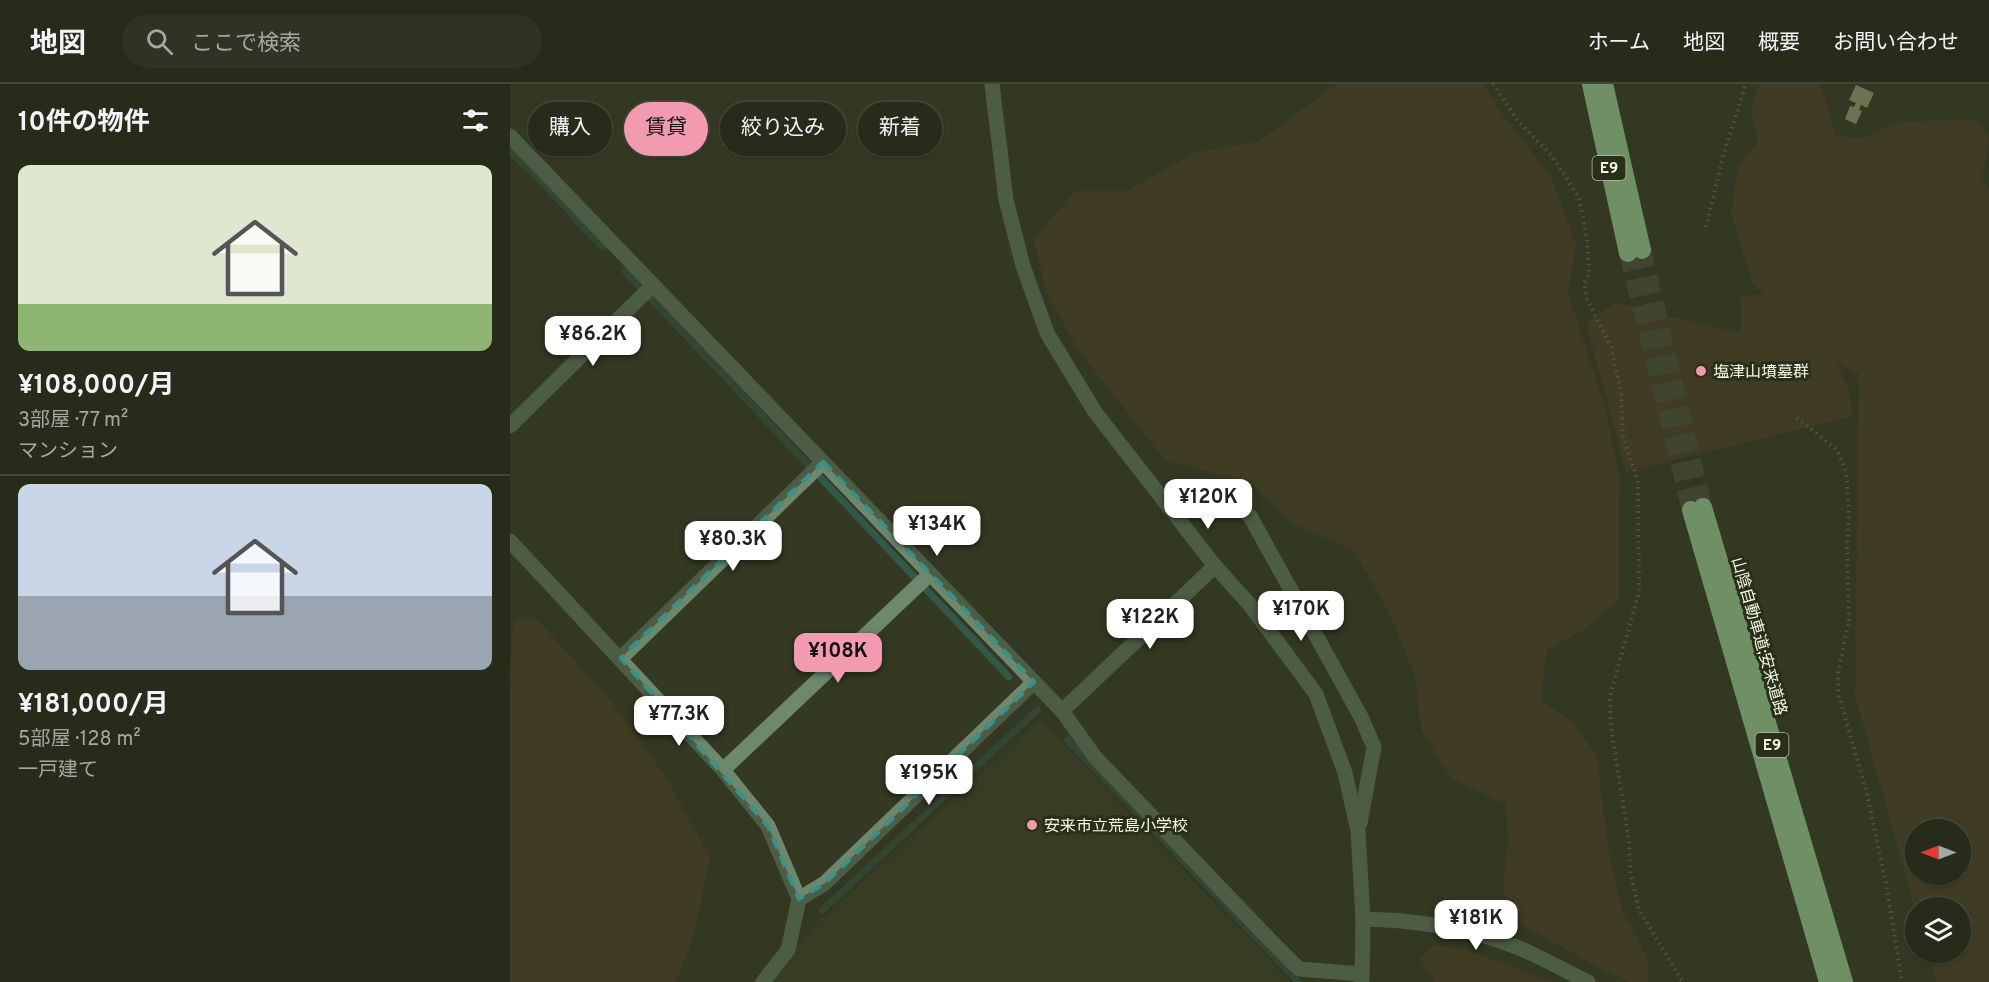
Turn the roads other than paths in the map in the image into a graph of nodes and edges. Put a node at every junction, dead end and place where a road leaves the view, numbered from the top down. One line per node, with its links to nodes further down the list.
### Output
1 (992, 84): 8 (street)
2 (1591, 84): 3 (highway, E9)
3 (1604, 84)
4 (510, 136): 5 (street)
5 (653, 285): 6 (street); 7 (street)
6 (510, 426)
7 (823, 462): 11 (street); 12 (street)
8 (1169, 508): 10 (street); 16 (street)
9 (510, 541): 12 (street)
10 (1215, 566): 14 (street); 16 (street)
11 (930, 574): 13 (street); 15 (street)
12 (621, 658): 15 (street)
13 (1034, 682): 14 (street); 17 (street)
14 (1062, 711): 19 (street)
15 (723, 770): 17 (street)
16 (1358, 831): 18 (street)
17 (799, 899): 20 (street)
18 (1364, 919): 19 (street); 21 (street)
19 (1362, 978)
20 (763, 982)
21 (1588, 982)
22 (1828, 982): 23 (highway, 山陰自動車道;安来道路 / E9)
23 (1844, 982)

